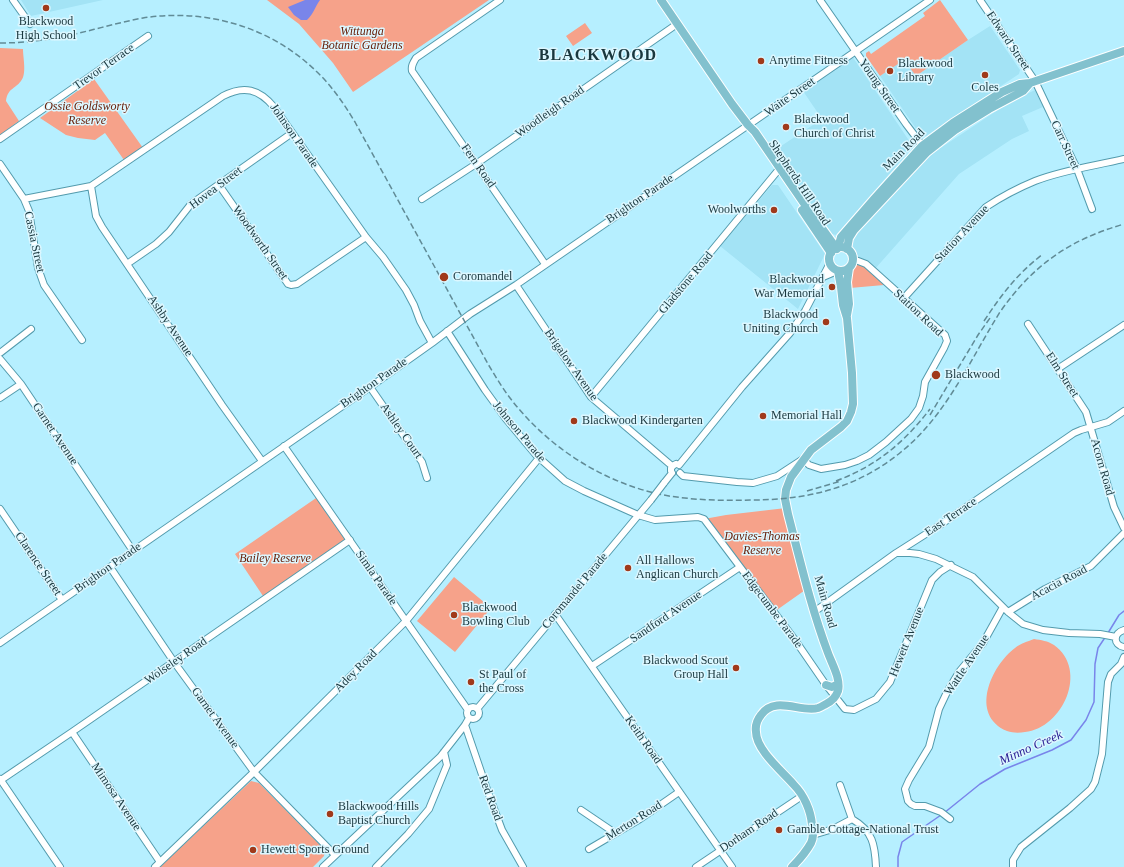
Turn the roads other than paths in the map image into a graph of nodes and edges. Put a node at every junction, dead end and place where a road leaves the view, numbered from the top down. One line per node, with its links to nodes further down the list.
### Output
1 (14, 0): 7 (street)
2 (500, 0): 19 (street, Fern Road)
3 (661, 0): 8 (main road, Shepherds Hill Road)
4 (820, 0): 10 (street, Young Street)
5 (930, 0): 10 (street, Waite Street)
6 (980, 0): 12 (street, Edward Street)
7 (30, 24)
8 (677, 24): 13 (main road, Shepherds Hill Road); 19 (street, Woodleigh Road)
9 (148, 36): 15 (street, Trevor Terrace)
10 (855, 51): 13 (street, Waite Street); 16 (street, Young Street)
11 (1124, 51): 12 (main road, Main Road)
12 (1033, 82): 16 (main road, Main Road); 20 (street, Carr Street)
13 (748, 125): 21 (main road, Shepherds Hill Road); 35 (street, Brighton Parade)
14 (292, 133): 22 (street, Hovea Street); 23 (street, Johnson Parade); 29 (street, Johnson Parade)
15 (0, 139)
16 (924, 149): 28 (main road, Main Road); 30 (main road, Main Road)
17 (1124, 159): 20 (street, Station Avenue)
18 (0, 164): 24 (street, Cassia Street)
19 (476, 164): 25 (street, Woodleigh Road); 35 (street, Fern Road)
20 (1077, 169): 26 (street, Carr Street); 40 (street, Station Avenue)
21 (778, 170): 27 (main road, Shepherds Hill Road); 31 (main road, Shepherds Hill Road); 53 (street, Gladstone Road)
22 (219, 185): 29 (street, Woodworth Street); 34 (street, Hovea Street)
23 (90, 186): 24 (street, Johnson Parade); 34 (street, Ashby Avenue)
24 (24, 199): 46 (street, Cassia Street)
25 (422, 199)
26 (1092, 209)
27 (826, 235): 28 (main road); 31 (main road, Shepherds Hill Road)
28 (841, 237): 31 (main road, Main Road)
29 (366, 238): 47 (street, Johnson Parade)
30 (847, 249): 31 (main road); 32 (main road)
31 (835, 250): 33 (main road)
32 (853, 259): 36 (main road); 40 (street, Station Road)
33 (830, 263): 37 (main road); 38 (street)
34 (127, 264): 60 (street, Ashby Avenue)
35 (546, 264): 39 (street, Brighton Parade)
36 (849, 268): 37 (main road); 41 (main road, Main Road)
37 (838, 271): 38 (street); 41 (main road, Main Road)
38 (822, 278): 61 (street)
39 (516, 285): 45 (street, Brighton Parade); 53 (street, Brigalow Avenue)
40 (903, 299): 59 (street, Station Road)
41 (847, 318): 59 (main road, Main Road)
42 (1028, 324): 50 (street, Elm Street)
43 (1124, 325): 50 (street)
44 (31, 329): 48 (street)
45 (447, 331): 47 (street, Brighton Parade); 58 (street, Johnson Parade)
46 (82, 340)
47 (432, 342): 52 (street, Brighton Parade)
48 (0, 352)
49 (0, 359): 51 (street, Garnet Avenue)
50 (1059, 368): 56 (street, Elm Street)
51 (21, 384): 54 (street); 70 (street, Garnet Avenue)
52 (370, 387): 57 (street, Brighton Parade); 64 (street, Ashley Court)
53 (591, 397): 61 (street, Brigalow Avenue)
54 (0, 398)
55 (1124, 411): 56 (street, East Terrace)
56 (1091, 427): 67 (street, Acorn Road); 71 (street, East Terrace)
57 (284, 446): 60 (street, Brighton Parade); 69 (street, Simla Parade)
58 (539, 458): 66 (street, Johnson Parade); 80 (street, Adey Road)
59 (803, 459): 63 (street); 77 (main road, Main Road)
60 (262, 461): 70 (street, Brighton Parade)
61 (676, 466): 62 (street); 63 (street)
62 (672, 473): 63 (street); 66 (street, Coromandel Parade, bridge)
63 (680, 473)
64 (427, 478)
65 (0, 509): 75 (street, Clarence Street)
66 (638, 515): 74 (street, Edgecumbe Parade); 79 (street, Coromandel Parade)
67 (1124, 528)
68 (1124, 533): 78 (street, Acacia Road)
69 (350, 540): 80 (street, Simla Parade); 86 (street, Wolseley Road)
70 (133, 551): 73 (street, Brighton Parade)
71 (896, 553): 72 (street); 77 (street, East Terrace)
72 (951, 565): 76 (street); 90 (street, Hewett Avenue)
73 (110, 567): 75 (street, Brighton Parade); 86 (street, Garnet Avenue)
74 (740, 567): 87 (street, Sandford Avenue); 89 (street, Edgecumbe Parade)
75 (62, 600): 83 (street, Brighton Parade)
76 (1003, 606): 78 (street); 103 (street, Wattle Avenue)
77 (814, 612): 88 (main road, Main Road)
78 (1008, 612): 82 (street)
79 (555, 614): 87 (street, Keith Road); 91 (street, Coromandel Parade)
80 (406, 621): 92 (street, Simla Parade); 97 (street, Adey Road)
81 (1124, 630): 82 (street)
82 (1113, 636): 84 (street)
83 (0, 643)
84 (1123, 647): 85 (street)
85 (1124, 656): 120 (street)
86 (174, 662): 95 (street, Wolseley Road); 97 (street, Garnet Avenue)
87 (592, 666): 100 (street, Keith Road)
88 (838, 684): 89 (main road); 90 (main road, Main Road)
89 (826, 685): 90 (street, Edgecumbe Parade)
90 (835, 697): 101 (main road)
91 (477, 709): 92 (street); 93 (street)
92 (468, 710): 93 (street)
93 (469, 718): 94 (street)
94 (465, 725): 96 (street); 115 (street, Red Road)
95 (72, 732): 98 (street, Wolseley Road); 110 (street, Mimosa Avenue)
96 (444, 756): 109 (street); 114 (street)
97 (254, 772): 109 (street, Garnet Avenue); 110 (street, Adey Road)
98 (0, 779): 111 (street)
99 (840, 785): 104 (street)
100 (679, 792): 105 (street, Merton Road); 108 (street, Keith Road)
101 (802, 796): 106 (main road); 108 (street, Dorham Road)
102 (581, 810): 105 (street)
103 (946, 816)
104 (852, 819): 106 (street); 119 (street)
105 (615, 833): 107 (street, Merton Road)
106 (813, 836): 118 (main road)
107 (589, 849)
108 (720, 851): 116 (street, Dorham Road); 117 (street, Keith Road)
109 (335, 855): 113 (street)
110 (160, 862): 112 (street, Adey Road)
111 (60, 867)
112 (155, 867)
113 (323, 867)
114 (376, 867)
115 (523, 867)
116 (696, 867)
117 (732, 867)
118 (792, 867)
119 (876, 867)
120 (1013, 867)

